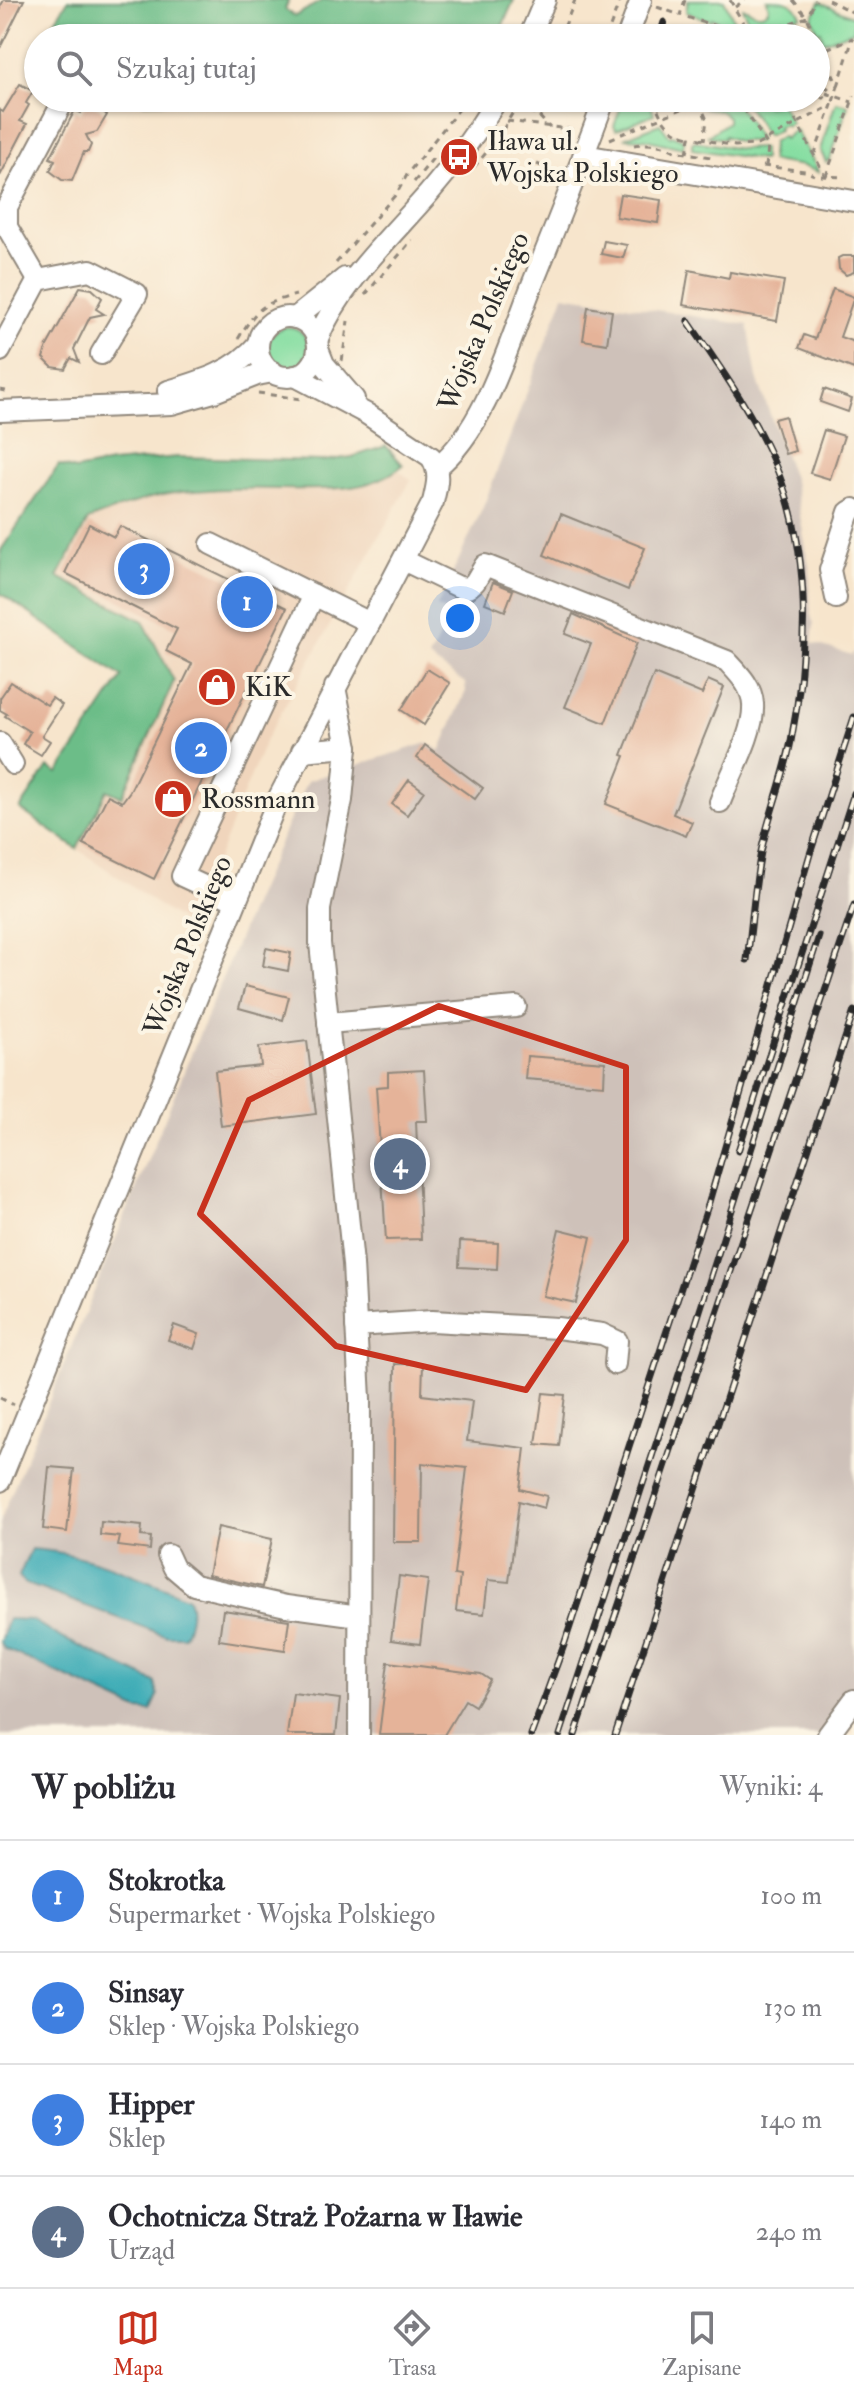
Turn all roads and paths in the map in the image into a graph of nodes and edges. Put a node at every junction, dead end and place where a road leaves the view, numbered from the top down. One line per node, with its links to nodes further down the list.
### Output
1 (545, 0): 15 (street)
2 (575, 0): 16 (path)
3 (620, 0): 17 (path)
4 (685, 0): 13 (path)
5 (730, 0): 11 (path)
6 (745, 0): 11 (path)
7 (793, 0): 14 (path)
8 (816, 0): 14 (path)
9 (828, 0): 12 (path)
10 (647, 3): 13 (path); 18 (street)
11 (734, 7): 20 (path)
12 (854, 13)
13 (680, 15): 19 (path)
14 (807, 17): 21 (path); 22 (path)
15 (535, 24)
16 (566, 24)
17 (611, 24)
18 (635, 24)
19 (708, 24)
20 (744, 24)
21 (789, 24)
22 (810, 24)
23 (854, 37): 24 (path); 26 (path)
24 (830, 48)
25 (830, 68): 26 (path)
26 (838, 86): 28 (path)
27 (830, 94): 28 (path)
28 (834, 96): 30 (path); 31 (path)
29 (854, 96): 30 (path)
30 (852, 102): 64 (path)
31 (832, 105): 32 (path)
32 (830, 111)
33 (58, 112): 69 (street)
34 (457, 112): 58 (path)
35 (498, 112): 68 (street)
36 (507, 112): 47 (path)
37 (531, 112): 49 (path)
38 (600, 112): 59 (street, Wojska Polskiego)
39 (659, 112): 46 (path)
40 (675, 112): 46 (path)
41 (703, 112): 53 (path)
42 (746, 112): 54 (path)
43 (792, 112): 48 (path)
44 (819, 112): 48 (path)
45 (830, 112): 57 (path)
46 (661, 118): 51 (path); 52 (path)
47 (507, 121): 49 (path); 63 (path)
48 (798, 124): 54 (path); 57 (path)
49 (550, 128): 50 (path)
50 (584, 131)
51 (690, 137): 53 (path); 56 (path)
52 (610, 139)
53 (704, 140): 54 (path)
54 (765, 142): 62 (path)
55 (624, 144): 56 (path)
56 (687, 153): 60 (path)
57 (815, 153): 64 (path)
58 (437, 154)
59 (584, 155): 66 (street); 85 (street, Wojska Polskiego)
60 (726, 160)
61 (752, 165): 62 (path)
62 (766, 167): 64 (path)
63 (468, 174)
64 (825, 177): 65 (path)
65 (842, 177)
66 (854, 201)
67 (420, 231): 70 (path)
68 (376, 250): 72 (street); 74 (street)
69 (38, 280): 75 (street); 76 (street)
70 (359, 303)
71 (348, 315): 79 (path)
72 (295, 318): 73 (street); 74 (street)
73 (258, 344): 77 (street); 82 (street)
74 (318, 345): 78 (street); 79 (street)
75 (0, 351)
76 (101, 354)
77 (273, 372): 78 (street); 82 (street)
78 (295, 376): 84 (street)
79 (337, 381): 84 (street)
80 (0, 390): 81 (path)
81 (17, 394)
82 (124, 406): 83 (street)
83 (0, 411)
84 (367, 414): 85 (street)
85 (437, 467): 88 (street, Wojska Polskiego)
86 (854, 509): 90 (street)
87 (211, 544): 89 (street)
88 (405, 561): 91 (street, Wojska Polskiego); 97 (street)
89 (314, 595): 91 (street); 98 (street)
90 (836, 598)
91 (370, 623): 92 (street, Wojska Polskiego)
92 (335, 687): 94 (street); 95 (street, Wojska Polskiego)
93 (0, 743): 96 (street)
94 (347, 747): 95 (street); 100 (street)
95 (302, 751): 98 (street, Wojska Polskiego)
96 (13, 764)
97 (720, 802)
98 (236, 901): 103 (street, Wojska Polskiego)
99 (516, 1007): 100 (street)
100 (328, 1023): 101 (street)
101 (356, 1326): 102 (street); 105 (street)
102 (615, 1364)
103 (0, 1481)
104 (168, 1555): 105 (street)
105 (359, 1616): 107 (street)
106 (854, 1700): 108 (street)
107 (359, 1735)
108 (828, 1735)

